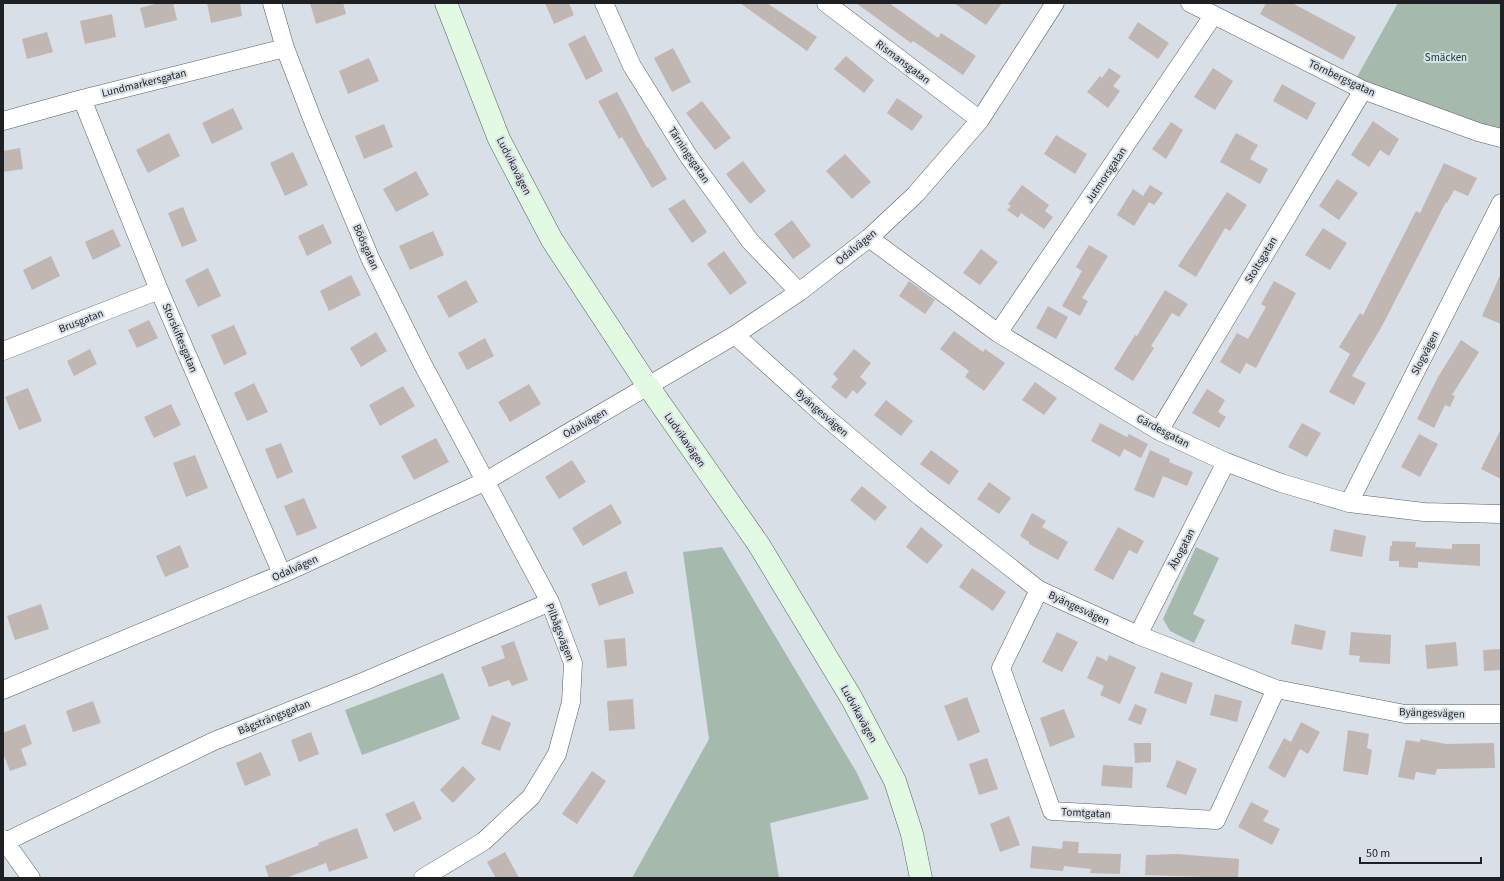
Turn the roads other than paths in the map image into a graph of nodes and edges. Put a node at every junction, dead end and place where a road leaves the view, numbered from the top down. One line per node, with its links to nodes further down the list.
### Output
1 (272, 3): 8 (street, Böösgatan)
2 (446, 3): 21 (street, Ludvikavägen)
3 (604, 3): 17 (street, Tärningsgatan)
4 (826, 3): 11 (street, Rismansgatan)
5 (1055, 3): 11 (street, Odalvägen)
6 (1190, 3): 7 (street, Törnbergsgatan)
7 (1213, 16): 9 (street, Törnbergsgatan); 18 (street, Jutmorsgatan)
8 (285, 48): 10 (street, Lundmarkersgatan); 24 (street, Böösgatan)
9 (1363, 90): 13 (street, Törnbergsgatan); 22 (street, Stoltsgatan)
10 (82, 99): 12 (street, Lundmarkersgatan); 16 (street, Storskiftesgatan)
11 (980, 120): 15 (street, Odalvägen)
12 (3, 121)
13 (1501, 138)
14 (1501, 203): 25 (street, Slogvägen)
15 (869, 238): 17 (street, Odalvägen); 18 (street, Gärdesgatan)
16 (159, 290): 20 (street, Brusgatan); 27 (street, Storskiftesgatan)
17 (799, 292): 19 (street, Odalvägen)
18 (998, 333): 22 (street, Gärdesgatan)
19 (735, 335): 21 (street, Odalvägen); 28 (street, Byängesvägen)
20 (3, 351)
21 (648, 386): 24 (street, Odalvägen); 37 (street, Ludvikavägen)
22 (1158, 431): 23 (street, Gärdesgatan)
23 (1226, 462): 25 (street, Gärdesgatan); 30 (street, Åbogatan)
24 (486, 480): 27 (street, Odalvägen); 29 (street, Pilbågsvägen)
25 (1349, 503): 26 (street, Gärdesgatan)
26 (1501, 514)
27 (282, 574): 32 (street, Odalvägen)
28 (1039, 590): 30 (street, Byängesvägen); 31 (street, Tomtgatan)
29 (550, 602): 34 (street, Bågsträngsgatan); 36 (street, Pilbågsvägen)
30 (1138, 635): 31 (street, Byängesvägen)
31 (1276, 689): 33 (street, Byängesvägen)
32 (3, 690)
33 (1501, 714)
34 (3, 841): 35 (street)
35 (31, 878)
36 (423, 878)
37 (921, 878)

